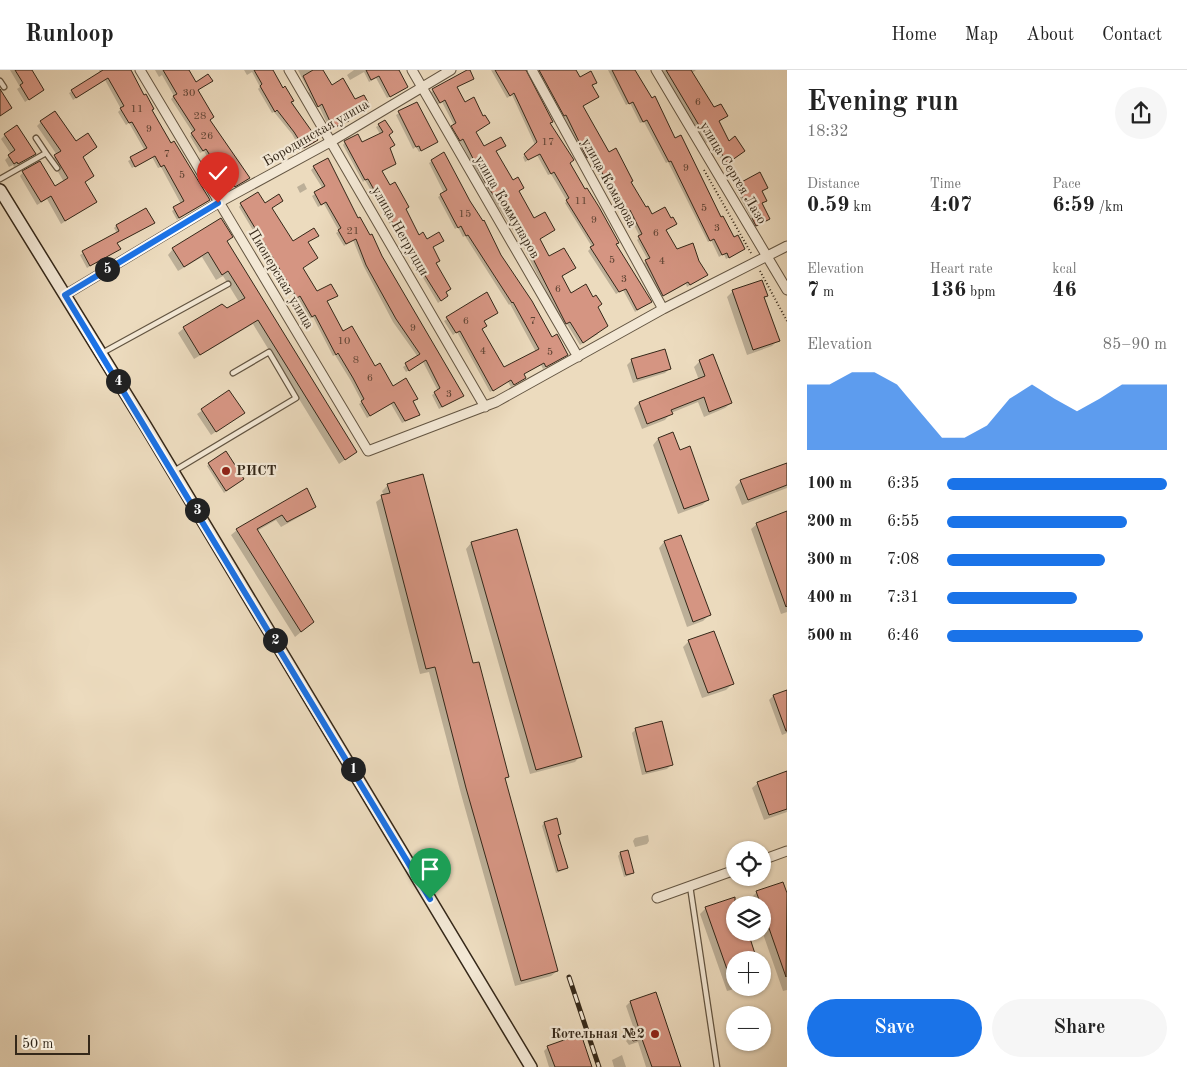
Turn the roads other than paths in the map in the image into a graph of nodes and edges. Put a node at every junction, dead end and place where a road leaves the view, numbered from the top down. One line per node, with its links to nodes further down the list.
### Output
1 (140, 70): 16 (street, Пионерская улица)
2 (289, 70): 11 (street, улица Негруцци)
3 (412, 70): 8 (street, улица Коммунаров)
4 (451, 70): 8 (street, Бородинская улица)
5 (532, 70): 22 (street, улица Комарова)
6 (656, 70): 18 (street, улица Сергея Лазо)
7 (0, 81): 9 (lane)
8 (421, 86): 11 (street, Бородинская улица); 24 (street, улица Коммунаров)
9 (4, 87)
10 (36, 138): 12 (lane)
11 (332, 141): 16 (street, Бородинская улица); 26 (street, улица Негруцци)
12 (46, 153): 13 (lane); 14 (lane)
13 (57, 168)
14 (0, 179)
15 (0, 190): 21 (main road)
16 (218, 203): 21 (street, Бородинская улица); 26 (street, Пионерская улица)
17 (787, 246): 18 (street)
18 (766, 255): 20 (street, улица Сергея Лазо); 22 (street)
19 (228, 284): 23 (lane)
20 (787, 290)
21 (65, 295): 23 (main road)
22 (663, 309): 24 (street)
23 (101, 354): 27 (main road)
24 (578, 357): 26 (street)
25 (233, 373): 27 (lane)
26 (484, 407)
27 (173, 471): 33 (main road)
28 (787, 851): 29 (street)
29 (771, 857)
30 (726, 873): 31 (street)
31 (690, 886): 32 (street); 34 (lane)
32 (657, 898)
33 (531, 1067)
34 (717, 1067)

